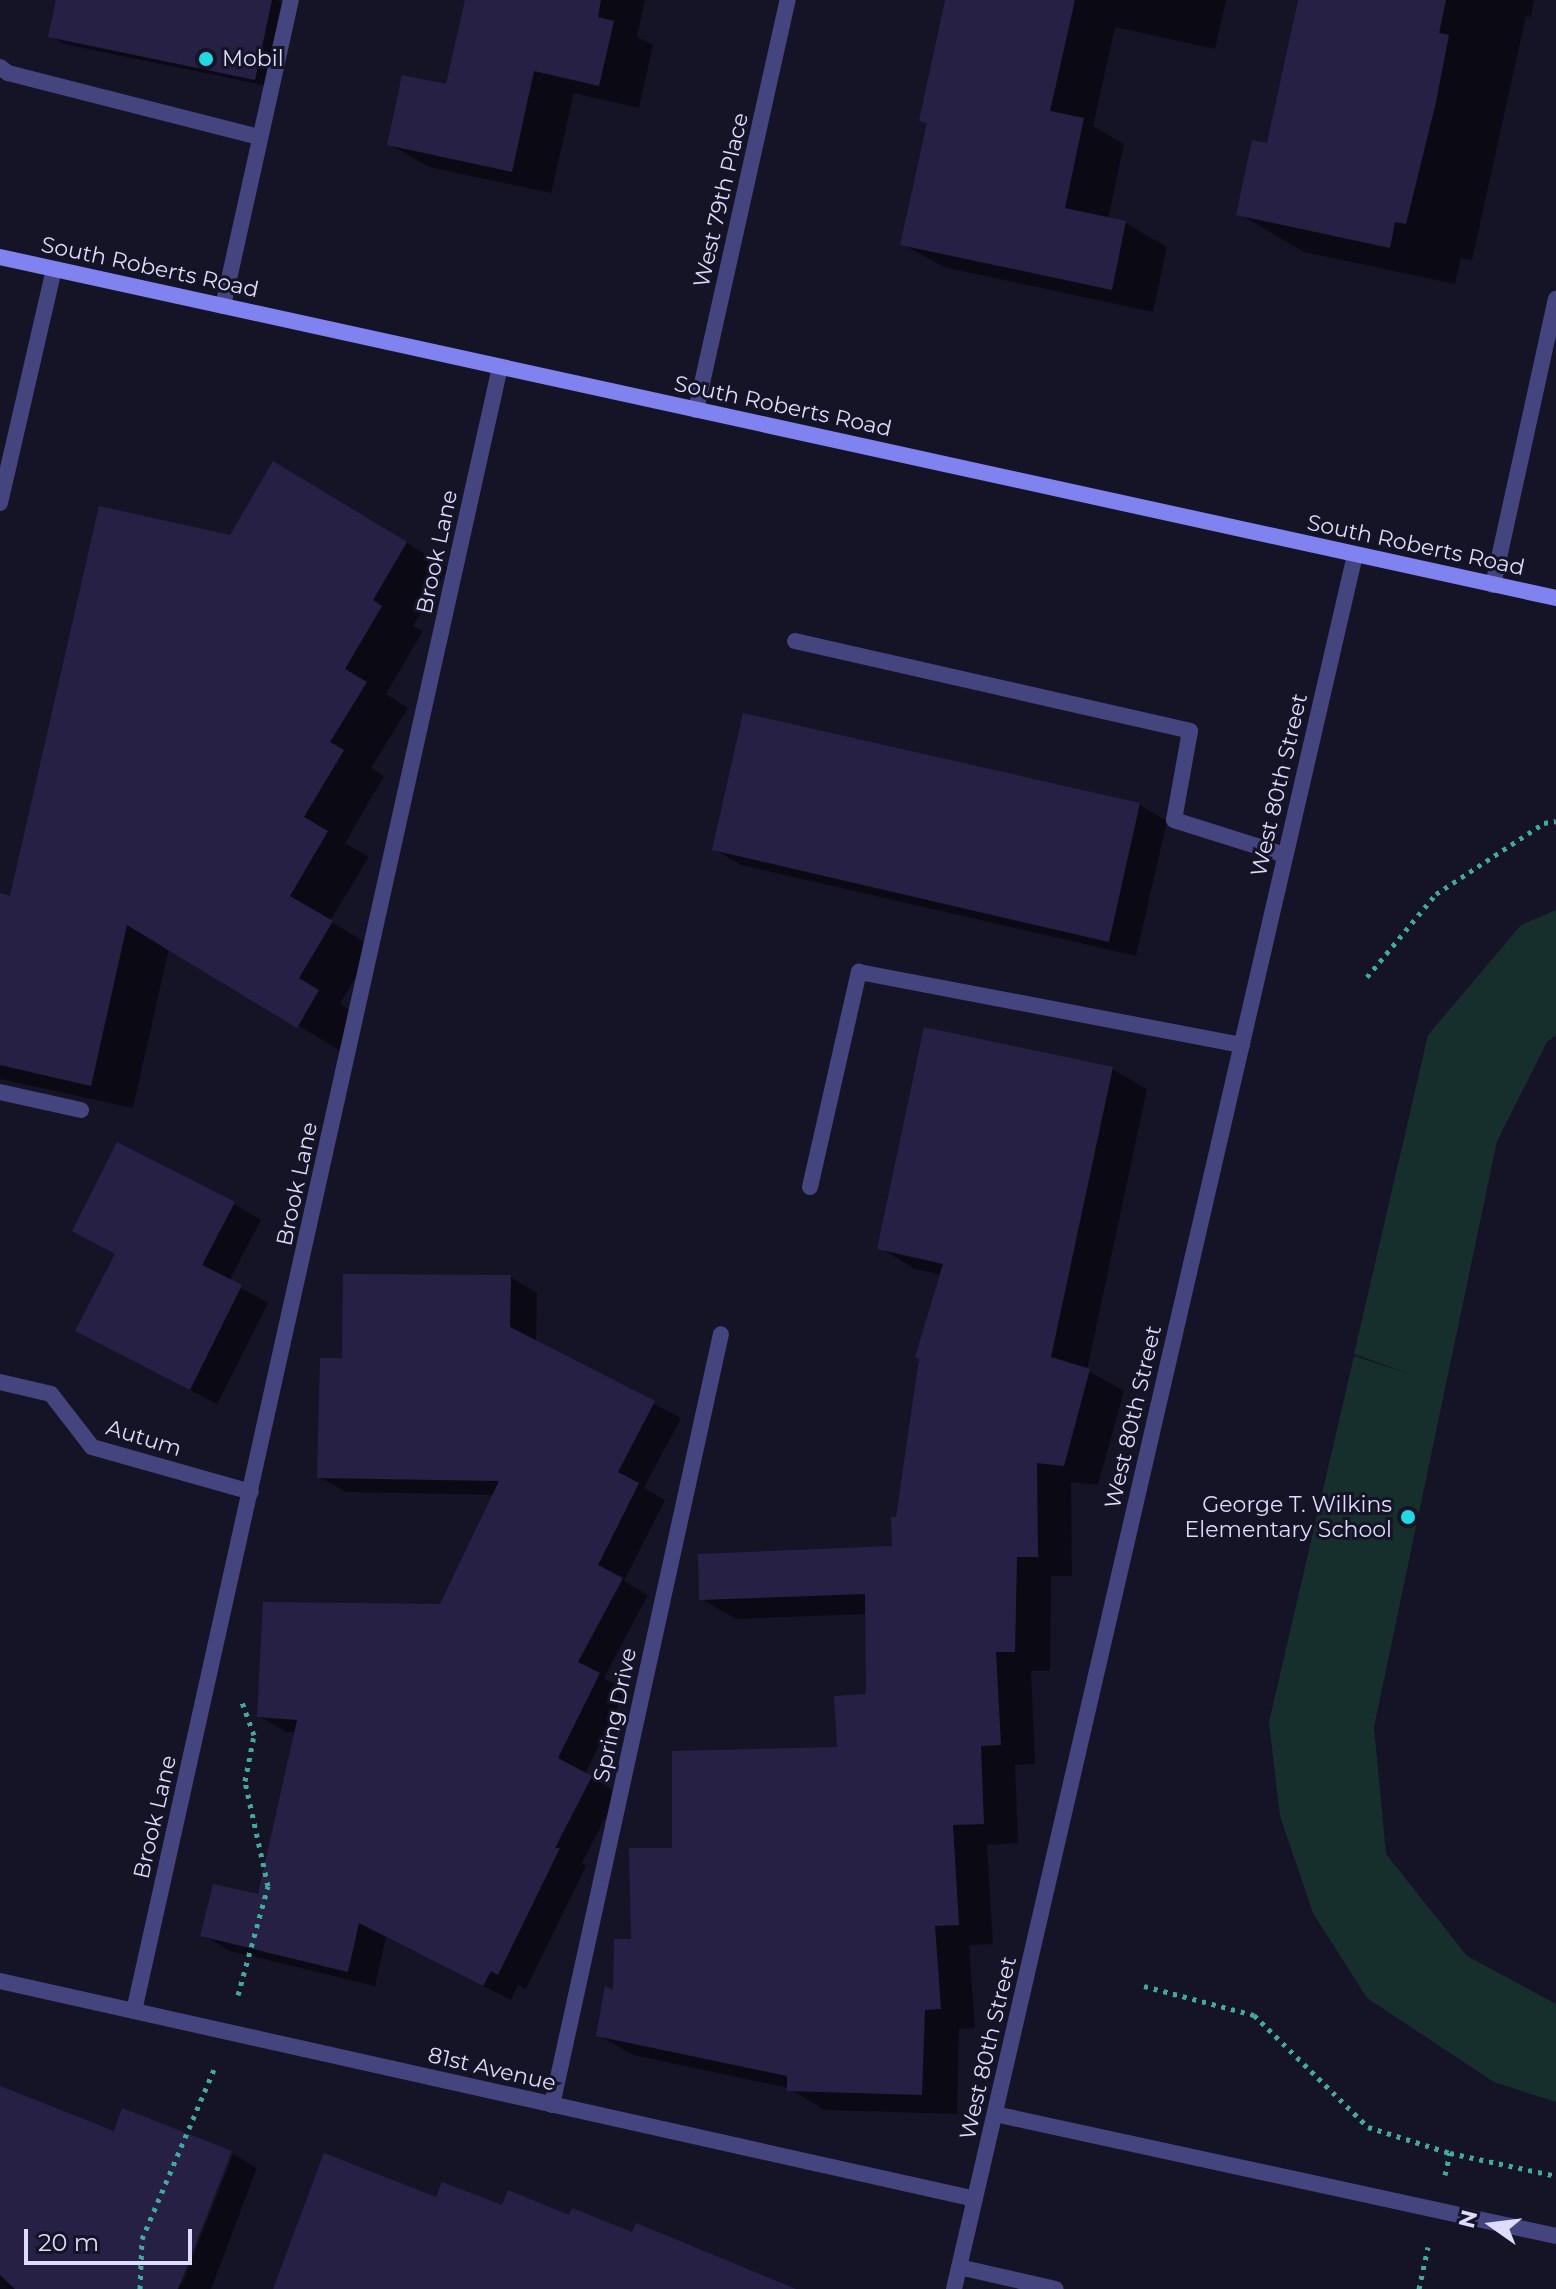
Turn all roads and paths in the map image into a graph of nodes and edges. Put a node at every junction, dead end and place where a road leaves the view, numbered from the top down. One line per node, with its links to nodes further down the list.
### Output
1 (291, 0): 4 (street)
2 (788, 0): 10 (street, West 79th Place)
3 (0, 67): 4 (street)
4 (259, 137): 8 (street)
5 (0, 257): 6 (street, South Roberts Road)
6 (54, 269): 8 (street, South Roberts Road); 11 (street)
7 (1556, 299): 13 (street)
8 (223, 306): 9 (street, South Roberts Road)
9 (500, 367): 10 (street, South Roberts Road); 25 (street, Brook Lane)
10 (696, 410): 12 (street, South Roberts Road)
11 (1, 494)
12 (1355, 555): 13 (street, South Roberts Road); 17 (street, West 80th Street)
13 (1493, 585): 14 (street, South Roberts Road)
14 (1556, 598)
15 (795, 641): 17 (street)
16 (1556, 821): 18 (path)
17 (1285, 855): 19 (street, West 80th Street)
18 (1367, 977)
19 (1242, 1045): 22 (street); 32 (street, West 80th Street)
20 (0, 1092): 21 (street)
21 (81, 1110)
22 (810, 1187)
23 (721, 1334): 31 (street, Spring Drive)
24 (0, 1382): 25 (street, Autum)
25 (251, 1492): 26 (street, Brook Lane)
26 (218, 1635): 29 (street, Brook Lane); 30 (path)
27 (0, 1981): 29 (street, 81st Avenue)
28 (1144, 1986): 33 (path)
29 (134, 2011): 30 (street, 81st Avenue)
30 (228, 2032): 31 (street, 81st Avenue); 37 (path)
31 (552, 2105): 34 (street, 81st Avenue)
32 (995, 2114): 34 (street, West 80th Street); 35 (street)
33 (1556, 2176)
34 (975, 2199): 36 (street, West 80th Street)
35 (1556, 2236)
36 (959, 2267): 38 (street, West 80th Street); 39 (street)
37 (140, 2289)
38 (954, 2289)
39 (1056, 2289)

